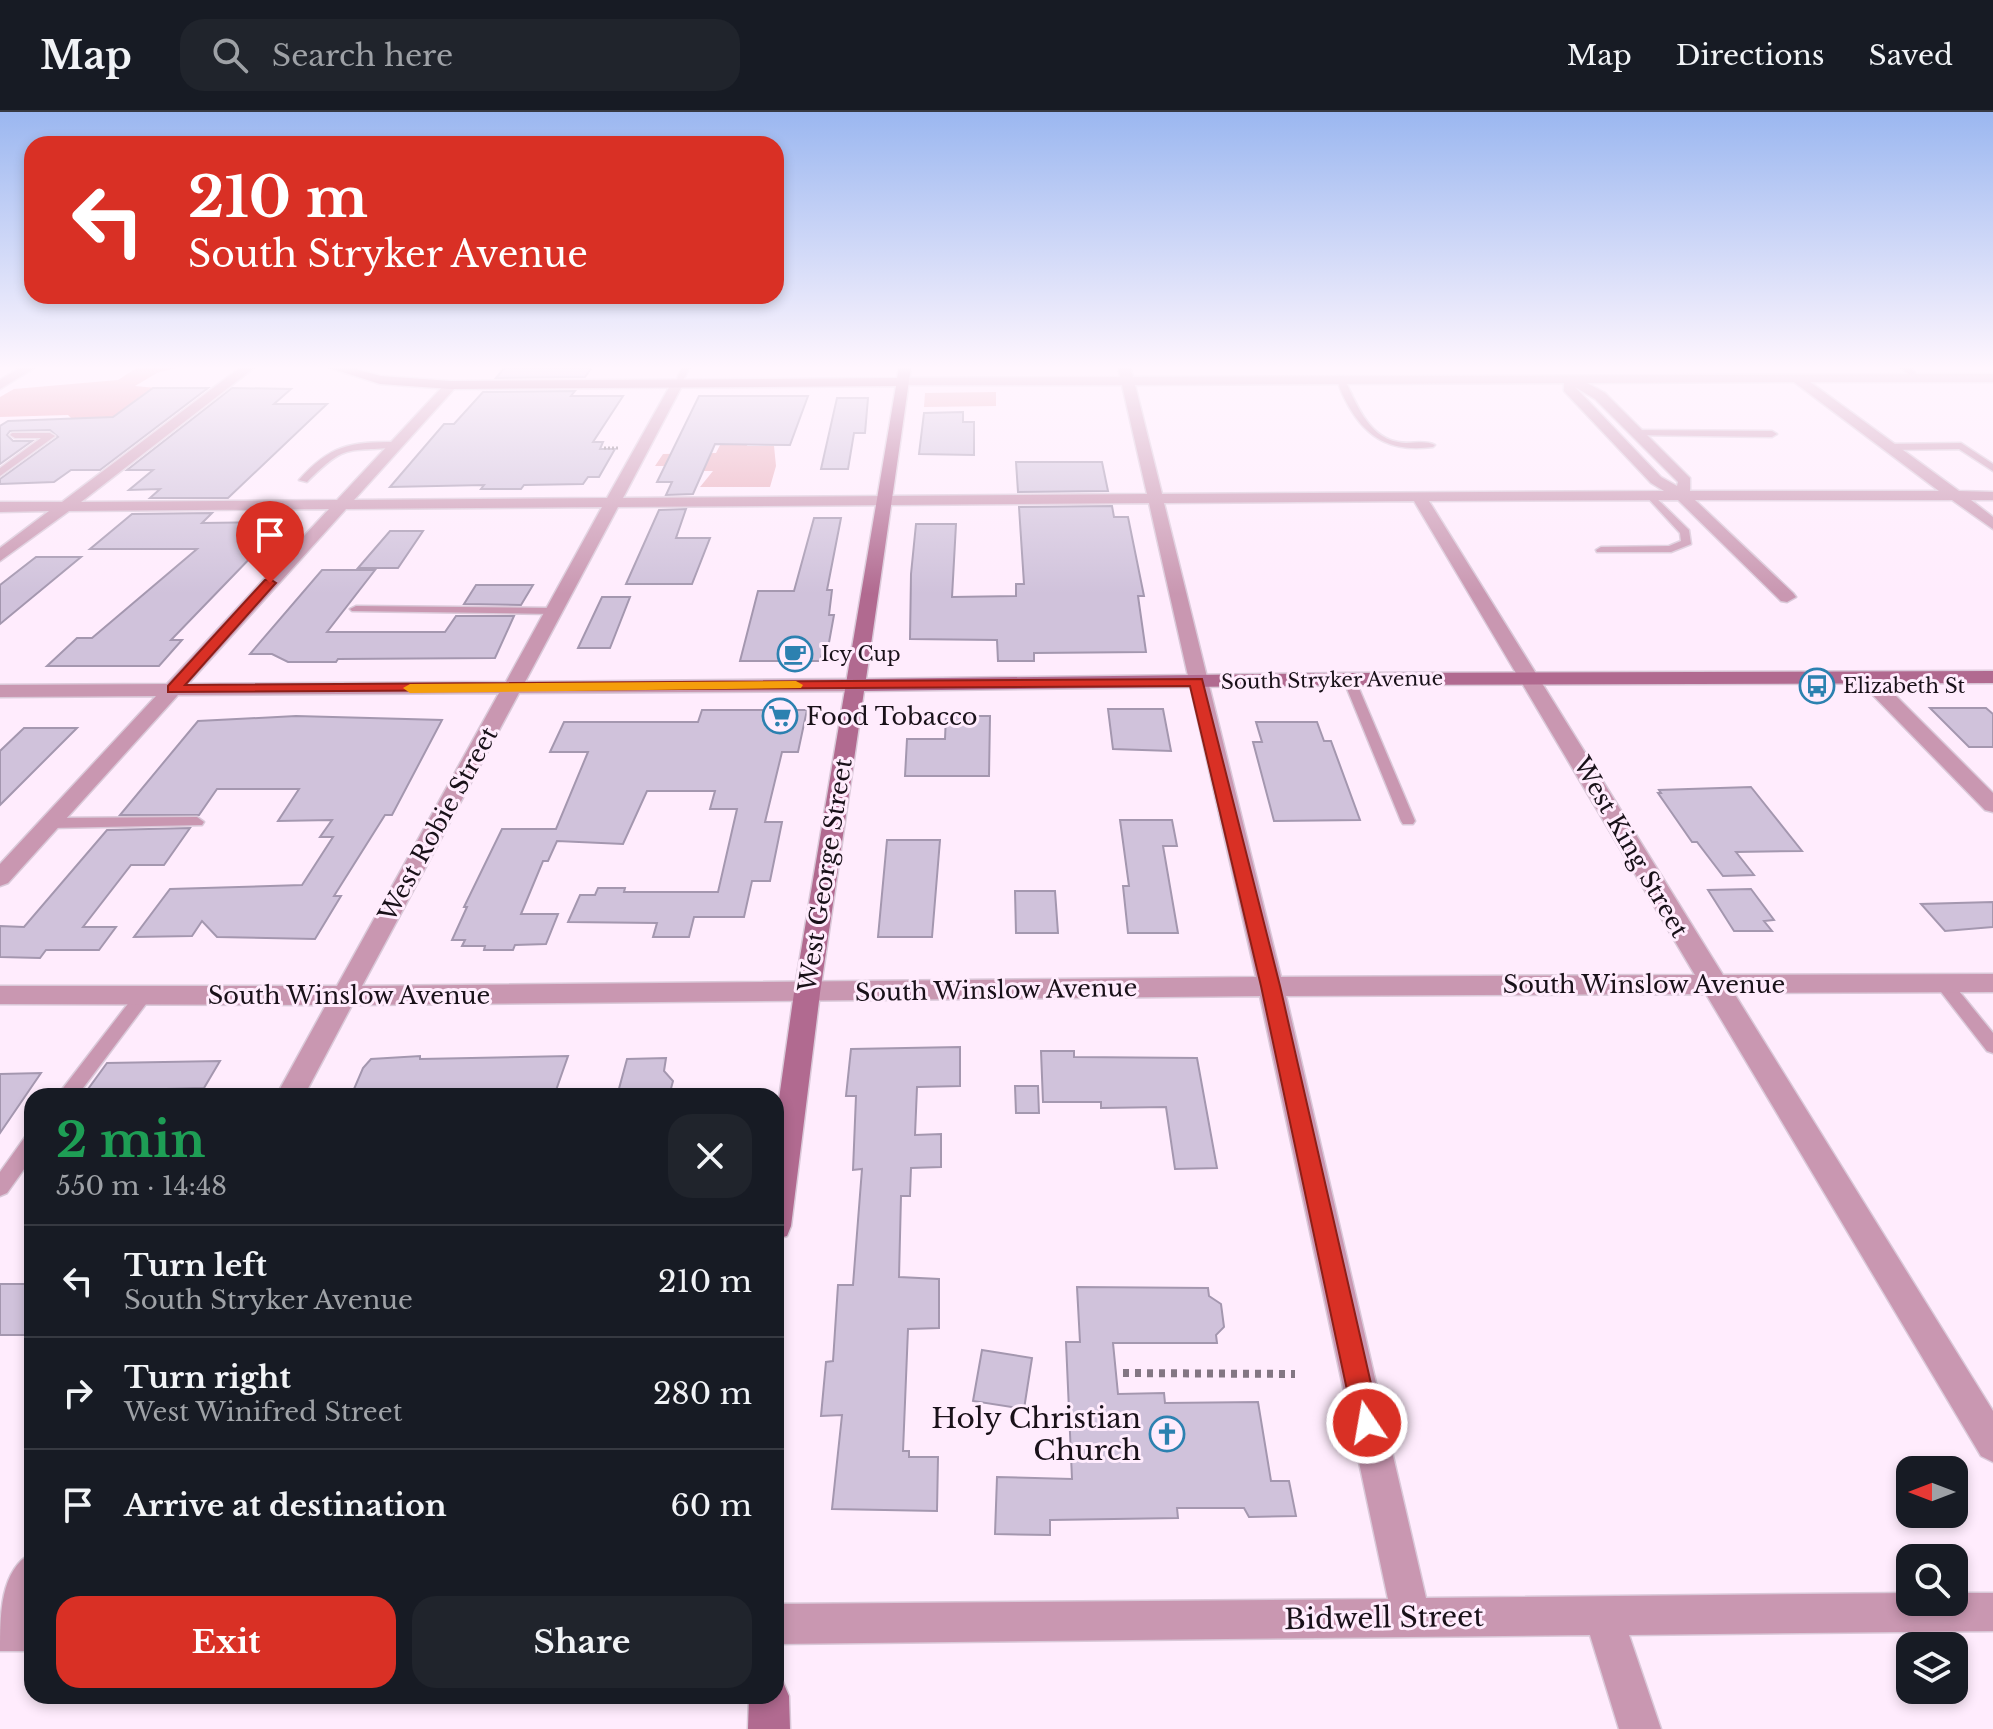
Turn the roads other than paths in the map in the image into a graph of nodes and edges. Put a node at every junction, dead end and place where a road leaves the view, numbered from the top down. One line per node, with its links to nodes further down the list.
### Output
1 (41, 442): 15 (lane)
2 (150, 442): 27 (street)
3 (397, 442): 11 (street)
4 (645, 442): 24 (street, West Robie Street)
5 (893, 442): 23 (street, West George Street)
6 (1141, 442): 22 (street)
7 (1391, 442): 12 (lane)
8 (1620, 442): 18 (street)
9 (1646, 442): 18 (street)
10 (1882, 442): 13 (street)
11 (395, 445): 16 (lane); 25 (street)
12 (1430, 445)
13 (1888, 447): 14 (lane); 19 (street)
14 (1993, 468)
15 (0, 473)
16 (304, 480)
17 (1650, 495): 18 (street); 21 (street); 29 (lane)
18 (1682, 495): 19 (street); 31 (street)
19 (1955, 496): 20 (street); 28 (street)
20 (1993, 496)
21 (1419, 497): 22 (street); 37 (street, West King Street)
22 (1155, 501): 23 (street); 38 (street)
23 (884, 503): 24 (street); 39 (street, West George Street)
24 (611, 504): 25 (street); 33 (street, West Robie Street)
25 (339, 506): 27 (street); 41 (street)
26 (0, 507): 27 (street)
27 (65, 507): 30 (street)
28 (1993, 524)
29 (1601, 550)
30 (0, 556)
31 (1787, 597)
32 (356, 609): 33 (lane)
33 (553, 611): 40 (street, West Robie Street)
34 (1993, 677): 35 (street, South Stryker Avenue)
35 (1867, 678): 37 (street, South Stryker Avenue); 43 (street)
36 (1349, 679): 37 (street, South Stryker Avenue); 38 (street, South Stryker Avenue); 44 (lane)
37 (1532, 679): 49 (street, West King Street)
38 (1197, 682): 39 (street, South Stryker Avenue); 51 (street)
39 (855, 685): 40 (street, South Stryker Avenue); 52 (street, West George Street)
40 (512, 688): 41 (street, South Stryker Avenue); 54 (street, West Robie Street)
41 (173, 689): 42 (street, South Stryker Avenue); 46 (street)
42 (0, 691)
43 (1990, 799)
44 (1408, 821)
45 (197, 822): 46 (lane)
46 (50, 823): 47 (street)
47 (0, 878)
48 (1993, 983): 50 (street, South Winslow Avenue)
49 (1712, 984): 50 (street, South Winslow Avenue); 51 (street, South Winslow Avenue); 62 (street, West King Street)
50 (1944, 984): 56 (lane)
51 (1271, 986): 52 (street, South Winslow Avenue); 66 (street)
52 (807, 993): 54 (street, South Winslow Avenue); 60 (street, West George Street)
53 (0, 995): 55 (street, South Winslow Avenue)
54 (344, 995): 55 (street, South Winslow Avenue); 58 (street, West Robie Street)
55 (143, 996): 57 (lane)
56 (1993, 1046)
57 (72, 1088)
58 (294, 1088)
59 (24, 1154): 61 (lane)
60 (784, 1166)
61 (0, 1187)
62 (1993, 1444)
63 (24, 1587): 68 (street)
64 (1993, 1612): 65 (street, Bidwell Street)
65 (1603, 1616): 66 (street, Bidwell Street); 72 (street)
66 (1411, 1617): 67 (street, Bidwell Street)
67 (784, 1624)
68 (0, 1631): 69 (street)
69 (24, 1631)
70 (769, 1704): 71 (street)
71 (769, 1729)
72 (1640, 1729)

